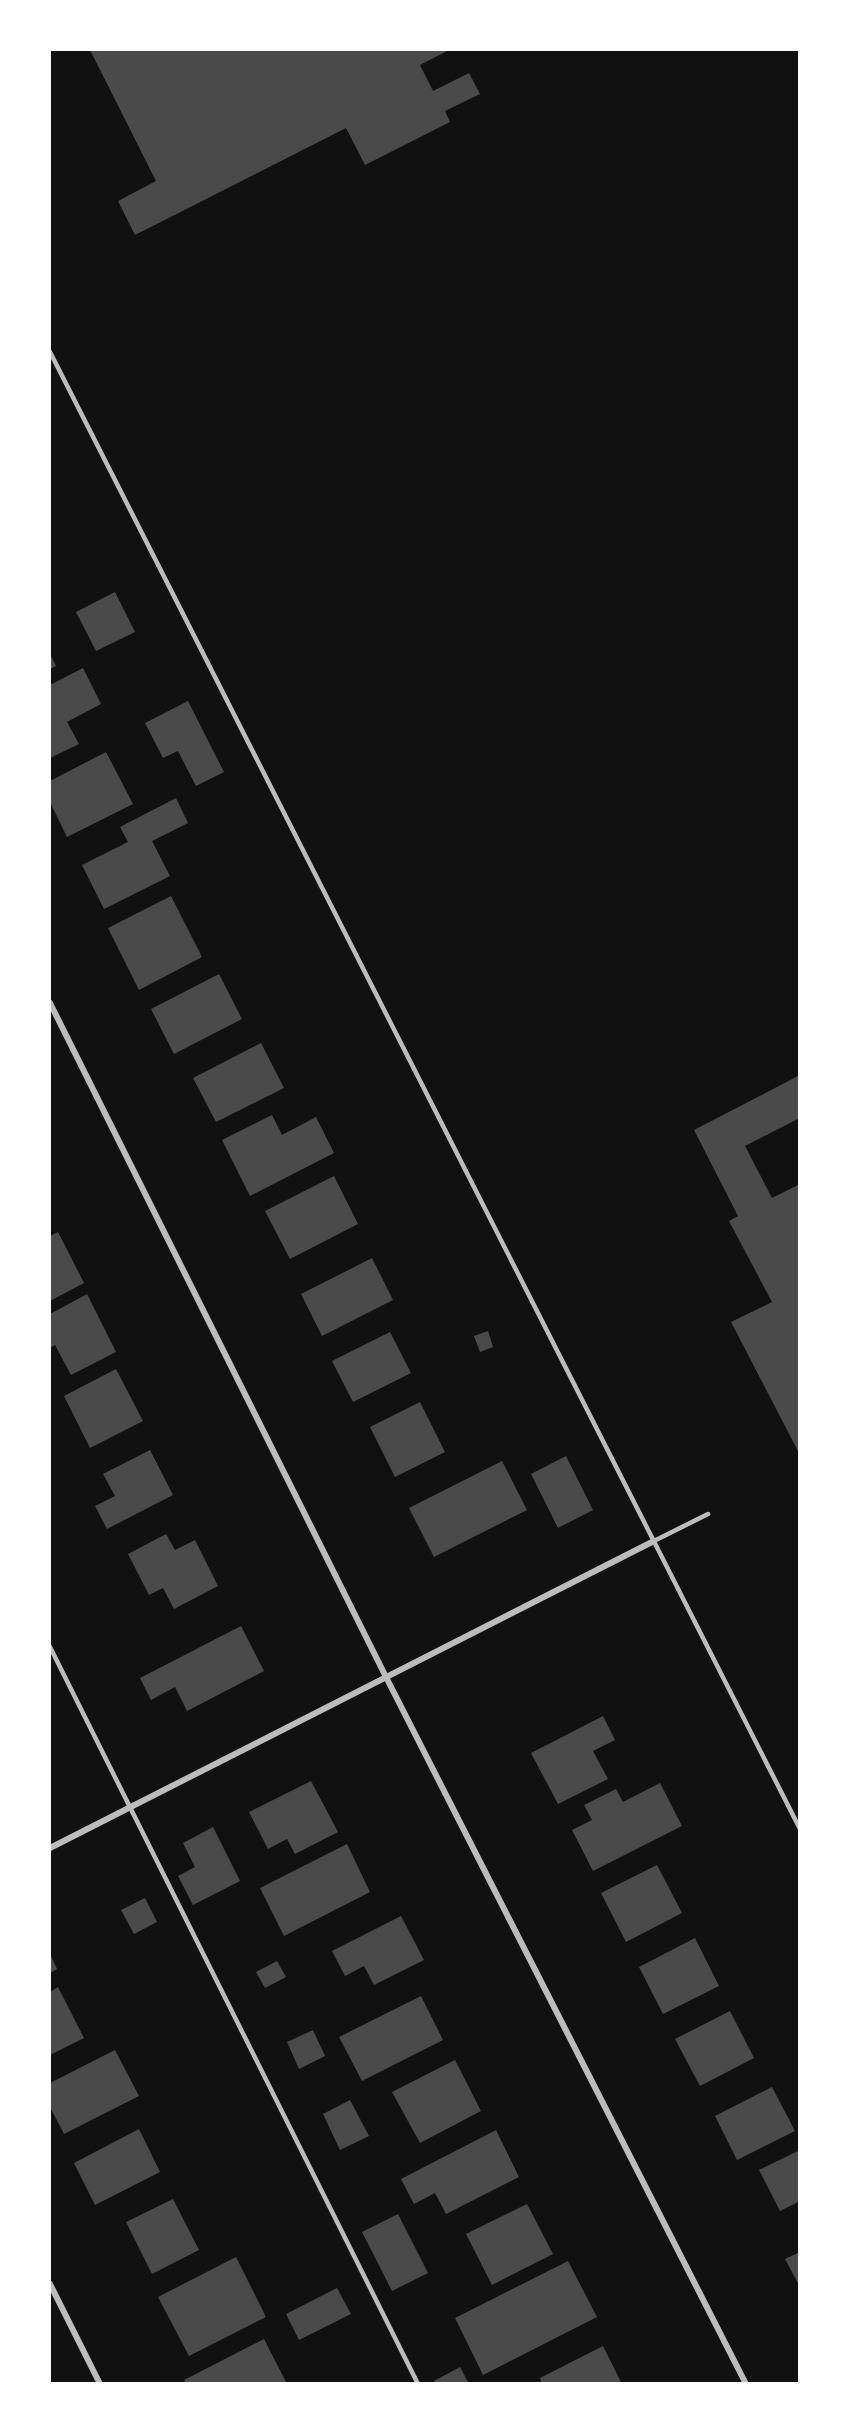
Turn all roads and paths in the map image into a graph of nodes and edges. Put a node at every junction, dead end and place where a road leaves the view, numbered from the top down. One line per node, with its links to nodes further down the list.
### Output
1 (50, 352): 4 (lane)
2 (50, 1003): 6 (street)
3 (708, 1514): 4 (lane)
4 (652, 1542): 6 (street); 8 (lane)
5 (50, 1647): 7 (lane)
6 (386, 1677): 7 (street); 13 (street)
7 (130, 1807): 9 (street); 12 (lane)
8 (800, 1829)
9 (50, 1848)
10 (50, 2284): 11 (street)
11 (100, 2384)
12 (418, 2384)
13 (746, 2384)

